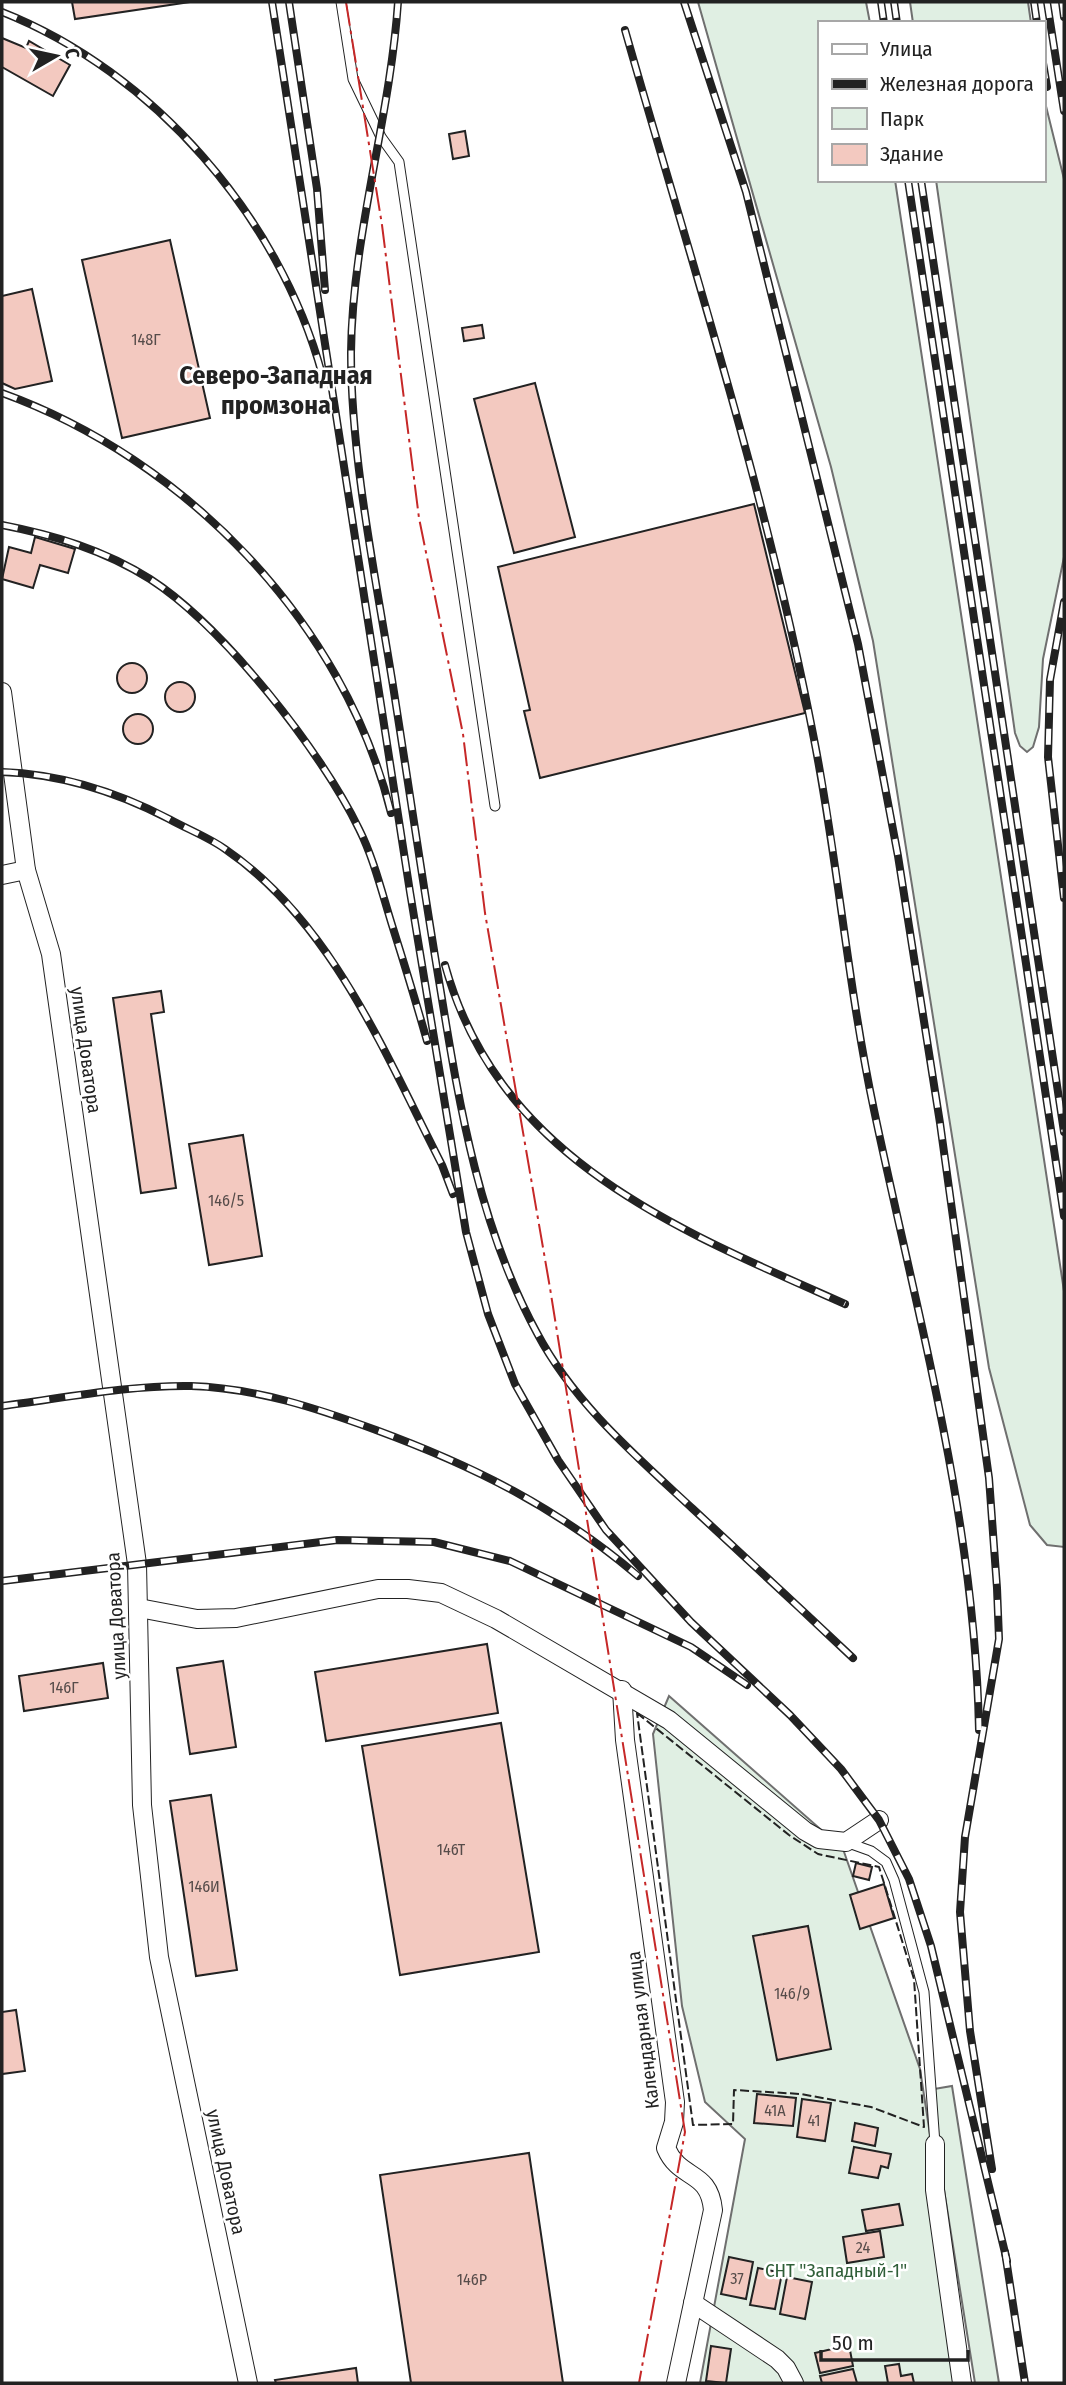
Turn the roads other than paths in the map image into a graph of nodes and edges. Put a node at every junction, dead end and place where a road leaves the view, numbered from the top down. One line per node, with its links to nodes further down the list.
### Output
1 (341, 2): 3 (lane)
2 (2, 692): 4 (street, улица Доватора)
3 (495, 806)
4 (26, 870): 5 (street); 6 (street, улица Доватора)
5 (2, 875)
6 (139, 1608): 7 (street); 12 (street, улица Доватора)
7 (622, 1690): 9 (street); 11 (street, Календарная улица)
8 (878, 1819): 9 (street)
9 (846, 1842): 10 (lane)
10 (935, 2144): 15 (street)
11 (693, 2302): 13 (street, Календарная улица); 14 (street)
12 (248, 2383)
13 (676, 2383)
14 (794, 2383)
15 (962, 2383)

